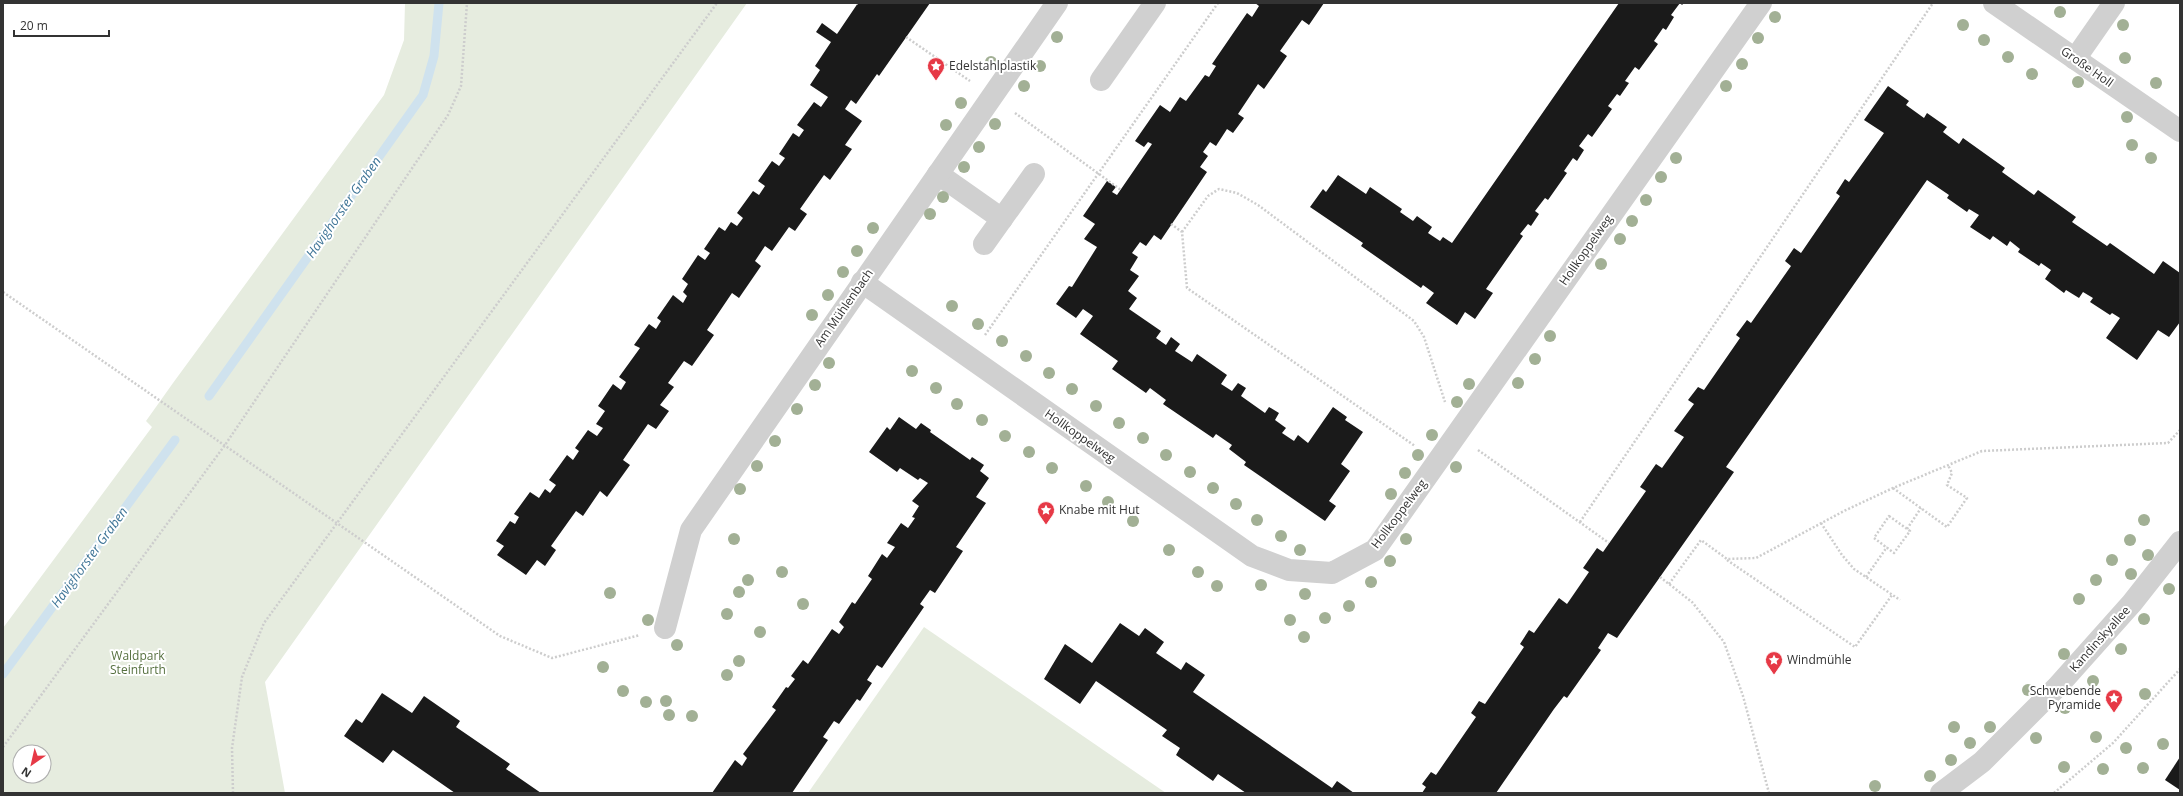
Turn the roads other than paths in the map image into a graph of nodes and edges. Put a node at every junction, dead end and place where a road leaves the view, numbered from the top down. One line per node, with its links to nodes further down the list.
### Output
1 (1057, 3): 9 (street, Am Mühlenbach)
2 (1155, 3): 7 (street)
3 (1761, 3): 13 (street, Hollkoppelweg)
4 (1994, 3): 6 (street, Große Holl)
5 (2114, 3): 6 (street)
6 (2075, 59): 8 (street, Große Holl)
7 (1101, 80)
8 (2180, 131)
9 (938, 174): 11 (street); 13 (street, Am Mühlenbach)
10 (1034, 174): 11 (street)
11 (1002, 219): 12 (street)
12 (984, 244)
13 (862, 282): 15 (street, Am Mühlenbach)
14 (2180, 542): 16 (street, Kandinskyallee)
15 (665, 628)
16 (1941, 793)

